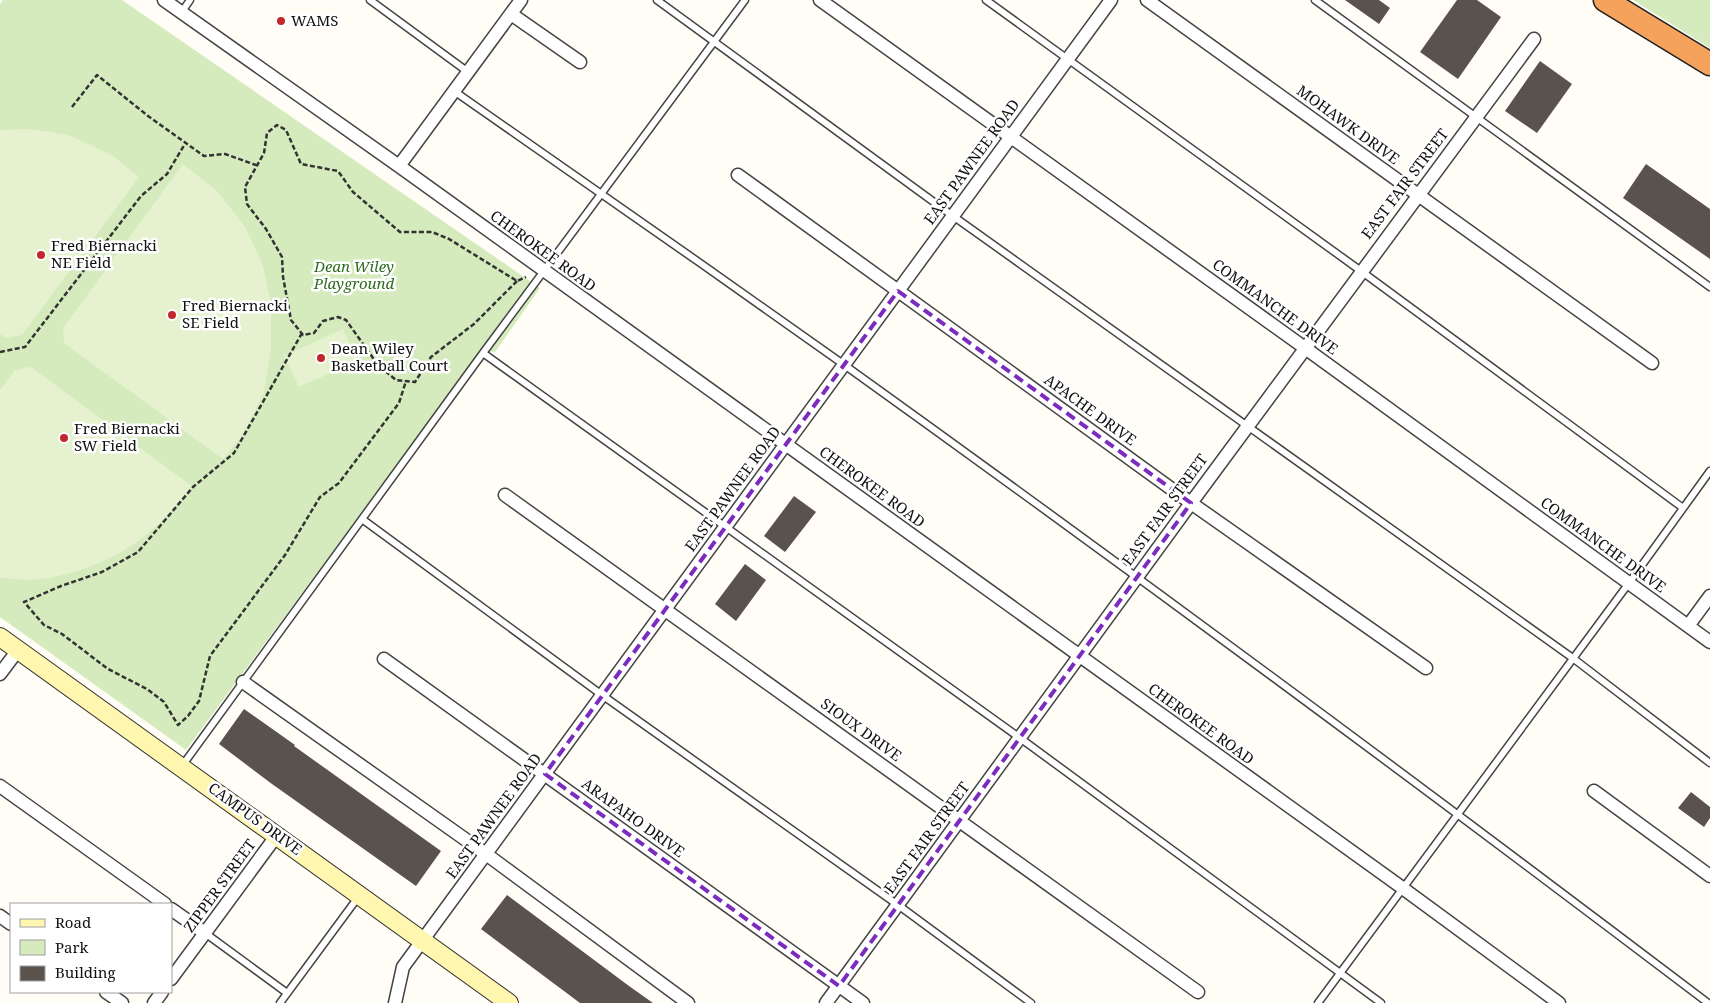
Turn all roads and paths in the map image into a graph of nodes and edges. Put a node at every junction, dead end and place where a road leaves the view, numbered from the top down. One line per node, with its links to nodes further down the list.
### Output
1 (164, 0): 13 (street, CHEROKEE ROAD)
2 (190, 0): 13 (lane)
3 (370, 0): 20 (lane)
4 (521, 0): 14 (street)
5 (657, 0): 16 (lane)
6 (745, 0): 16 (lane)
7 (820, 0): 24 (street, COMMANCHE DRIVE)
8 (986, 0): 17 (lane)
9 (1111, 0): 17 (street, EAST PAWNEE ROAD)
10 (1147, 0): 30 (street, MOHAWK DRIVE)
11 (1315, 0): 23 (lane)
12 (1605, 0): 19 (highway)
13 (181, 13): 27 (street, CHEROKEE ROAD)
14 (511, 14): 18 (street); 20 (street)
15 (1534, 39): 23 (street, EAST FAIR STREET)
16 (714, 42): 29 (lane); 31 (lane)
17 (1067, 59): 24 (street, EAST PAWNEE ROAD); 33 (lane)
18 (580, 62)
19 (1710, 64)
20 (468, 72): 21 (street)
21 (454, 91): 27 (street); 29 (lane)
22 (72, 107): 25 (path)
23 (1476, 117): 30 (street, EAST FAIR STREET); 35 (lane)
24 (1011, 136): 31 (street, EAST PAWNEE ROAD); 38 (street, COMMANCHE DRIVE)
25 (186, 142): 26 (path); 39 (path)
26 (256, 166): 34 (path); 37 (path)
27 (398, 166): 32 (street, CHEROKEE ROAD)
28 (738, 175): 36 (street, APACHE DRIVE)
29 (601, 194): 32 (lane); 42 (lane)
30 (1417, 195): 33 (street, EAST FAIR STREET); 41 (street, MOHAWK DRIVE)
31 (953, 216): 36 (street, EAST PAWNEE ROAD); 44 (lane)
32 (544, 271): 34 (path); 40 (lane); 45 (street, CHEROKEE ROAD)
33 (1361, 271): 38 (street, EAST FAIR STREET); 49 (lane)
34 (517, 281): 43 (path)
35 (1710, 286)
36 (898, 291): 42 (street, EAST PAWNEE ROAD); 48 (street, APACHE DRIVE)
37 (302, 333): 43 (path); 43 (path)
38 (1305, 348): 44 (street, EAST FAIR STREET); 53 (street, COMMANCHE DRIVE)
39 (0, 352)
40 (483, 353): 50 (lane); 51 (lane)
41 (1652, 363)
42 (844, 365): 45 (street, EAST PAWNEE ROAD); 52 (lane)
43 (406, 381)
44 (1247, 426): 48 (street, EAST FAIR STREET); 62 (lane)
45 (785, 445): 51 (street, EAST PAWNEE ROAD); 60 (street, CHEROKEE ROAD)
46 (1710, 471): 49 (lane)
47 (505, 495): 55 (street, SIOUX DRIVE)
48 (1191, 503): 52 (street, EAST FAIR STREET); 63 (street, APACHE DRIVE)
49 (1683, 508): 53 (lane)
50 (362, 519): 65 (lane); 66 (lane)
51 (724, 527): 55 (street, EAST PAWNEE ROAD); 67 (lane)
52 (1136, 578): 60 (street, EAST FAIR STREET); 73 (lane)
53 (1629, 584): 56 (street, COMMANCHE DRIVE); 62 (lane)
54 (1710, 596): 56 (street)
55 (665, 610): 66 (street, EAST PAWNEE ROAD); 74 (street, SIOUX DRIVE)
56 (1688, 626): 58 (street, COMMANCHE DRIVE)
57 (0, 637): 59 (main road, CAMPUS DRIVE)
58 (1710, 642)
59 (18, 650): 64 (street); 69 (main road, CAMPUS DRIVE)
60 (1079, 656): 67 (street, EAST FAIR STREET); 78 (street, CHEROKEE ROAD)
61 (384, 659): 70 (street, ARAPAHO DRIVE)
62 (1574, 659): 68 (lane); 73 (lane)
63 (1426, 668)
64 (0, 674)
65 (243, 682): 69 (lane); 76 (street)
66 (602, 695): 70 (street, EAST PAWNEE ROAD); 81 (lane)
67 (1020, 738): 74 (street, EAST FAIR STREET); 85 (lane)
68 (1710, 764)
69 (182, 767): 75 (main road, CAMPUS DRIVE)
70 (545, 774): 76 (street, EAST PAWNEE ROAD); 87 (street, ARAPAHO DRIVE)
71 (0, 786): 80 (street)
72 (1594, 791): 77 (street)
73 (1459, 814): 78 (lane); 102 (lane)
74 (960, 821): 81 (street, EAST FAIR STREET); 88 (street, SIOUX DRIVE)
75 (277, 835): 79 (main road, CAMPUS DRIVE); 83 (street, ZIPPER STREET)
76 (486, 854): 84 (street, EAST PAWNEE ROAD); 95 (street)
77 (1710, 876)
78 (1404, 889): 85 (lane); 101 (street, CHEROKEE ROAD)
79 (360, 895): 84 (main road, CAMPUS DRIVE); 90 (lane)
80 (164, 903)
81 (898, 905): 87 (street, EAST FAIR STREET); 98 (lane)
82 (172, 910): 83 (street)
83 (205, 933): 86 (street, ZIPPER STREET); 90 (lane)
84 (423, 940): 93 (street, EAST PAWNEE ROAD); 94 (main road, CAMPUS DRIVE)
85 (1341, 973): 99 (lane); 100 (lane)
86 (172, 979)
87 (839, 986): 96 (street, EAST FAIR STREET); 97 (street, ARAPAHO DRIVE)
88 (1198, 992)
89 (107, 993): 91 (street)
90 (287, 993): 92 (lane)
91 (122, 1003)
92 (280, 1003)
93 (395, 1003)
94 (510, 1003)
95 (688, 1003)
96 (826, 1003)
97 (863, 1003)
98 (1031, 1003)
99 (1318, 1003)
100 (1381, 1003)
101 (1559, 1003)
102 (1708, 1003)

